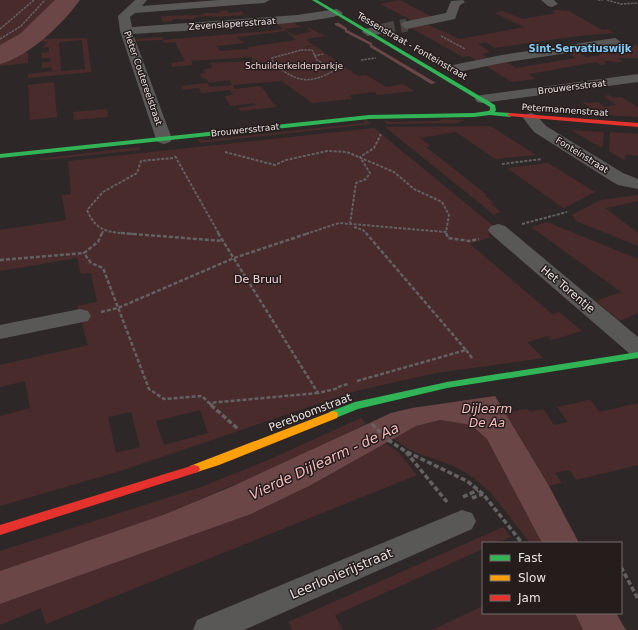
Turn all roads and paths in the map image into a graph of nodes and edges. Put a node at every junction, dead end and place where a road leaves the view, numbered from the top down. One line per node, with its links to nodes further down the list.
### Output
1 (34, 0): 15 (path)
2 (45, 0): 20 (path)
3 (141, 0): 12 (street, Pieter Coutereelstraat)
4 (264, 0): 12 (street)
5 (319, 0): 13 (street, Tessenstraat - Fonteinstraat)
6 (472, 0): 10 (street)
7 (598, 0): 8 (path)
8 (603, 0)
9 (607, 0): 11 (path)
10 (456, 1): 14 (street)
11 (638, 3)
12 (132, 10): 17 (street, Pieter Coutereelstraat)
13 (337, 13): 17 (street, Zevenslapersstraat); 18 (street, Tessenstraat - Fonteinstraat)
14 (407, 25)
15 (0, 29)
16 (382, 30): 18 (street)
17 (126, 31): 36 (street, Pieter Coutereelstraat)
18 (368, 32): 29 (street, Tessenstraat - Fonteinstraat)
19 (437, 33): 22 (path)
20 (0, 39)
21 (615, 42): 29 (street)
22 (471, 52)
23 (324, 54): 24 (path)
24 (314, 56): 28 (path); 28 (path)
25 (376, 58): 26 (path)
26 (361, 60)
27 (339, 64): 28 (path)
28 (329, 66)
29 (444, 71): 31 (street, Tessenstraat - Fonteinstraat)
30 (638, 78): 31 (street, Brouwersstraat)
31 (482, 99): 32 (street, Tessenstraat - Fonteinstraat)
32 (490, 113): 33 (street, Petermannenstraat); 36 (street, Brouwersstraat)
33 (531, 118): 34 (street, Petermannenstraat); 45 (street, Fonteinstraat)
34 (638, 125)
35 (386, 133): 41 (path)
36 (164, 138): 39 (street, Brouwersstraat)
37 (173, 153): 42 (path)
38 (220, 153): 41 (path)
39 (0, 156)
40 (183, 157): 42 (path)
41 (360, 157): 47 (path); 50 (path)
42 (176, 158): 49 (path); 52 (path)
43 (542, 159): 44 (path)
44 (502, 164)
45 (638, 184)
46 (567, 212): 48 (path)
47 (349, 224): 50 (path); 54 (path); 61 (path)
48 (518, 225)
49 (103, 231): 52 (path); 53 (path)
50 (446, 232): 51 (path)
51 (490, 234): 59 (street, Het Torentje)
52 (223, 241): 54 (path)
53 (84, 253): 55 (path); 56 (path)
54 (234, 258): 56 (path); 63 (path)
55 (0, 260)
56 (118, 308): 64 (path)
57 (80, 316): 58 (street)
58 (0, 332)
59 (638, 348)
60 (638, 355): 71 (street, Pereboomstraat)
61 (338, 387): 62 (path); 63 (path)
62 (342, 390)
63 (318, 393): 64 (path)
64 (209, 403): 66 (path)
65 (370, 422): 67 (path)
66 (242, 433)
67 (405, 451): 68 (path); 70 (path)
68 (483, 494): 69 (path); 72 (path)
69 (478, 496)
70 (462, 521): 75 (street, Leerlooierijstraat)
71 (0, 530)
72 (521, 542)
73 (622, 569): 74 (path)
74 (638, 599)
75 (217, 629)

